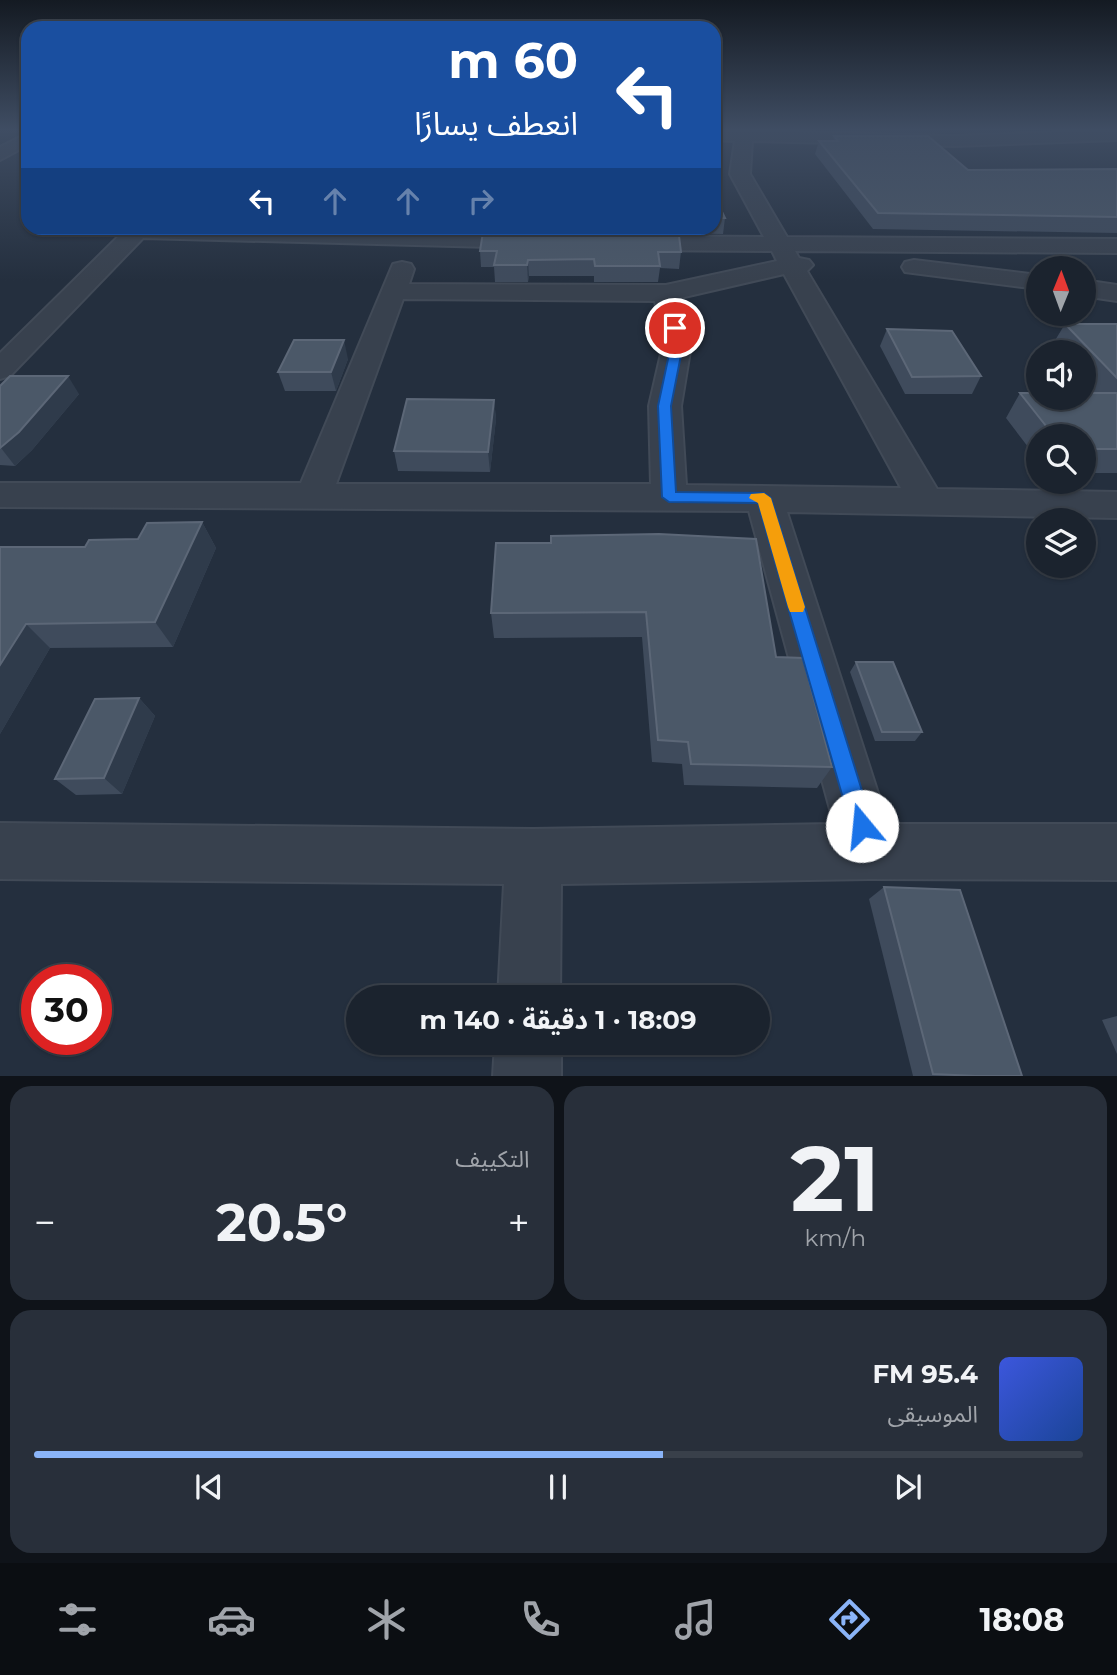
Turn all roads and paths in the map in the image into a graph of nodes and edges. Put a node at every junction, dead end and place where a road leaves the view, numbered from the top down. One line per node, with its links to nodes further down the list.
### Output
1 (743, 180): 8 (street)
2 (132, 235): 14 (street)
3 (414, 235): 11 (street)
4 (457, 235): 5 (street)
5 (555, 242)
6 (610, 243): 8 (street)
7 (1117, 246): 8 (street)
8 (785, 255): 9 (street); 12 (street); 19 (street)
9 (1026, 281)
10 (1096, 290): 13 (street)
11 (394, 291): 12 (street); 16 (street)
12 (666, 293): 17 (street)
13 (1117, 293)
14 (0, 370)
15 (0, 495): 16 (street)
16 (314, 495): 17 (street)
17 (669, 497): 18 (street)
18 (764, 498): 19 (street); 22 (street)
19 (926, 501): 20 (street)
20 (1117, 505)
21 (0, 851): 24 (street)
22 (869, 851): 23 (street); 24 (street)
23 (1117, 852)
24 (533, 857): 25 (street)
25 (529, 985)
26 (528, 1055): 27 (street)
27 (527, 1076)

